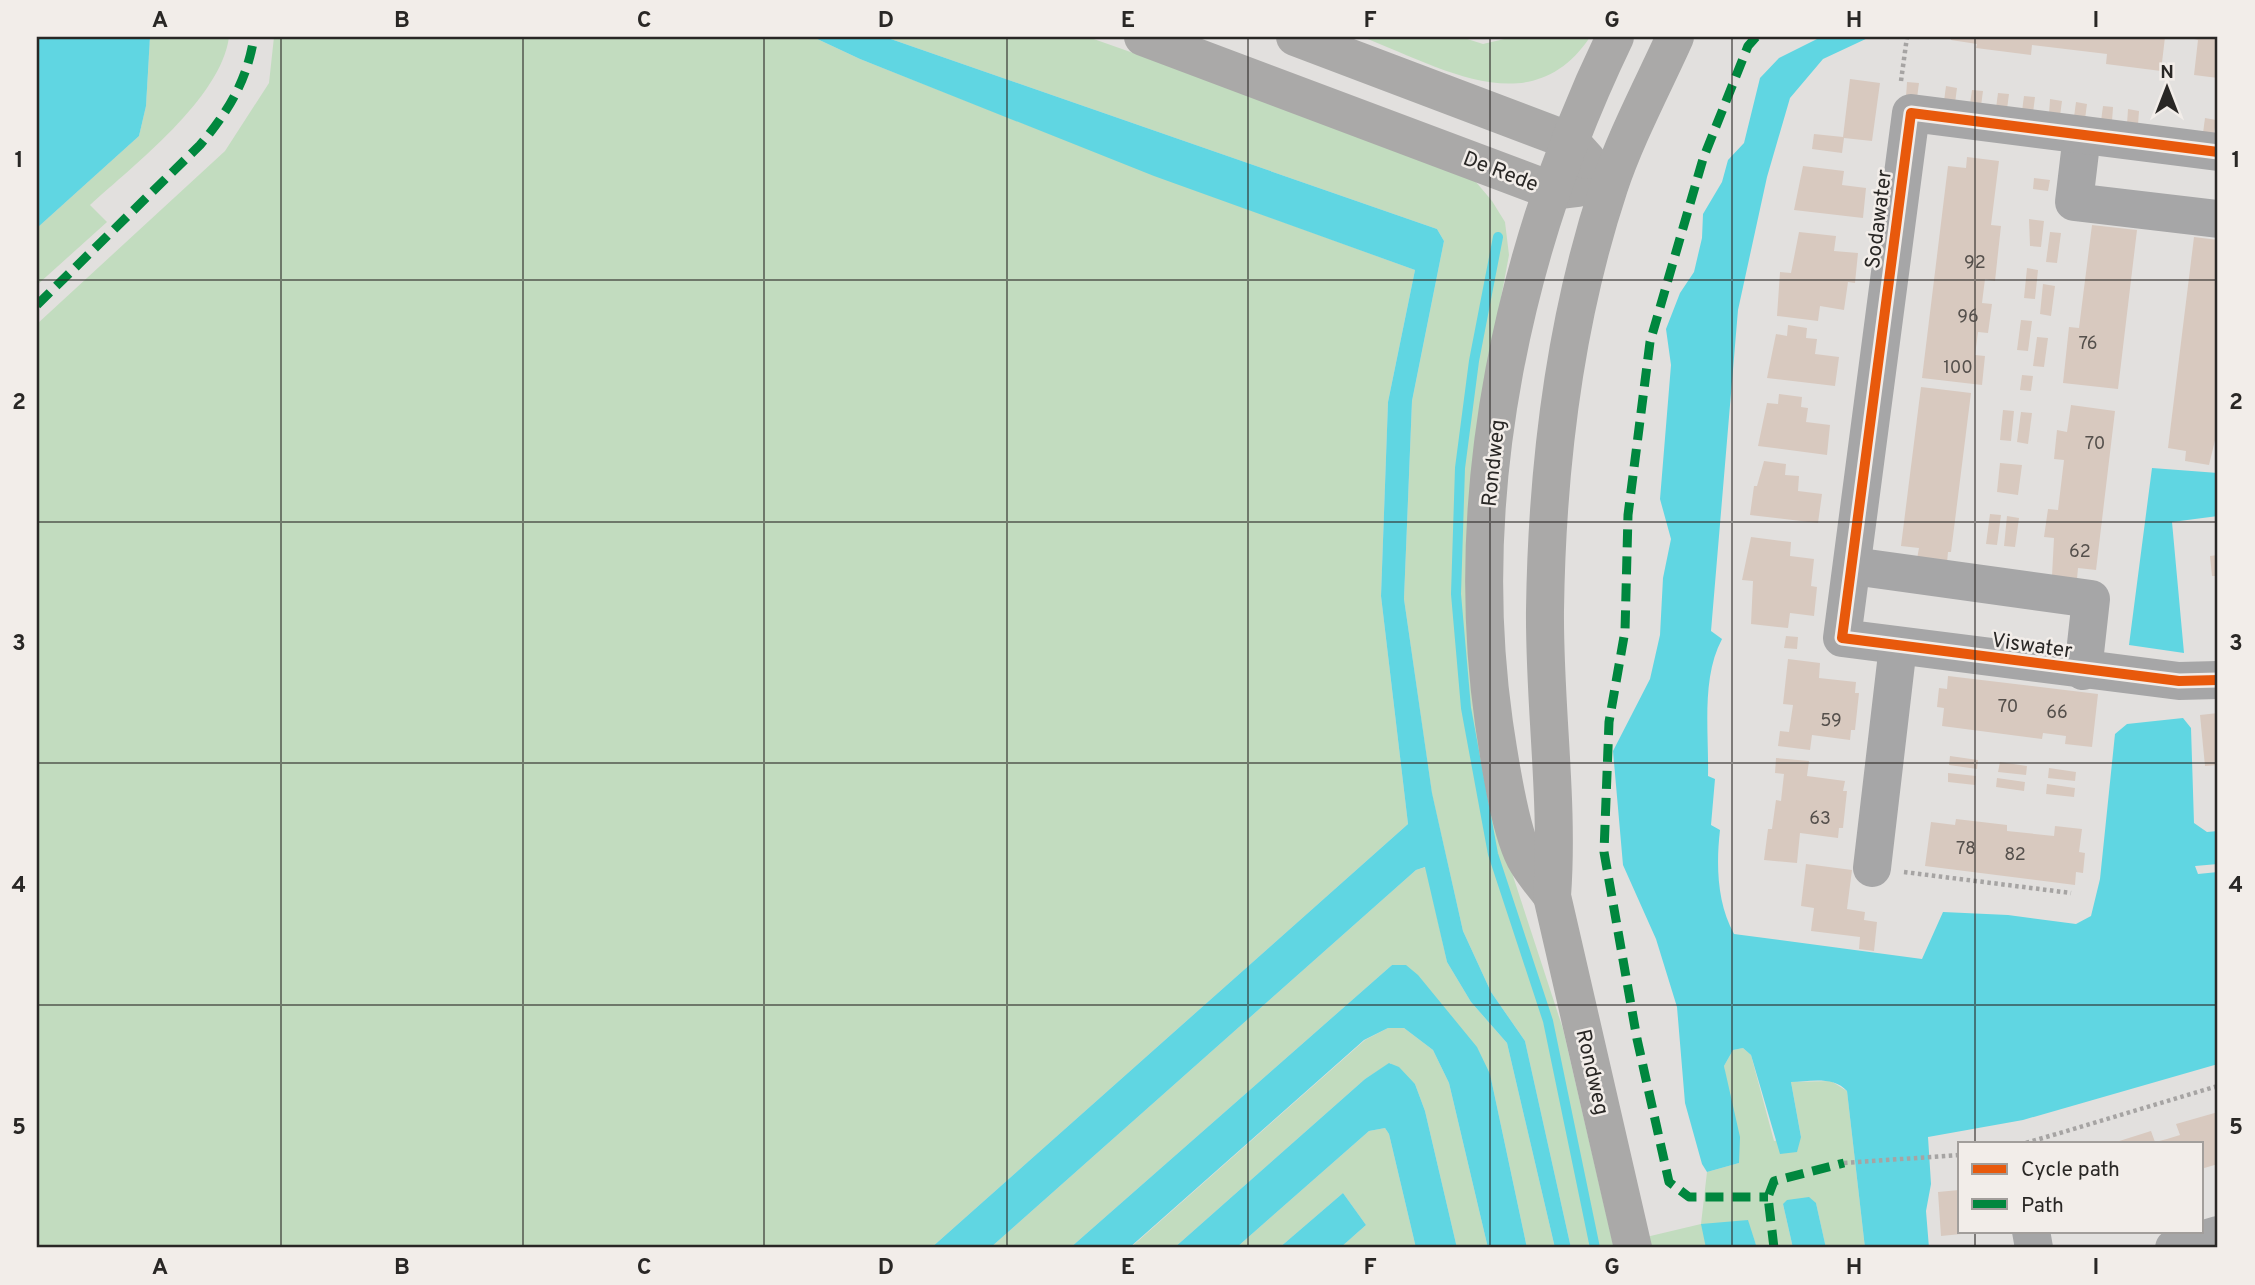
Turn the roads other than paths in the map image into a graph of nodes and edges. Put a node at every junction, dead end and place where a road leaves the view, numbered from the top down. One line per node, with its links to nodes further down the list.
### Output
1 (1143, 37): 9 (main road, De Rede)
2 (1294, 37): 6 (main road)
3 (1615, 37): 6 (main road, Rondweg)
4 (1675, 37): 8 (main road, Rondweg)
5 (2082, 135): 7 (street); 10 (street); 11 (street, Sodawater)
6 (1570, 141): 8 (main road); 9 (main road, Rondweg)
7 (2218, 152)
8 (1610, 185): 9 (main road, De Rede); 17 (main road, Rondweg)
9 (1553, 191): 17 (main road, Rondweg)
10 (2218, 219)
11 (1853, 566): 12 (street, Sodawater); 14 (street, Viswater)
12 (1842, 639): 13 (street, Viswater)
13 (1898, 646): 14 (street, Viswater); 16 (street)
14 (2083, 671): 15 (street, Viswater)
15 (2218, 680)
16 (1872, 868)
17 (1552, 896): 19 (main road, Rondweg)
18 (2218, 1235): 20 (street)
19 (1633, 1248)
20 (2174, 1248)

